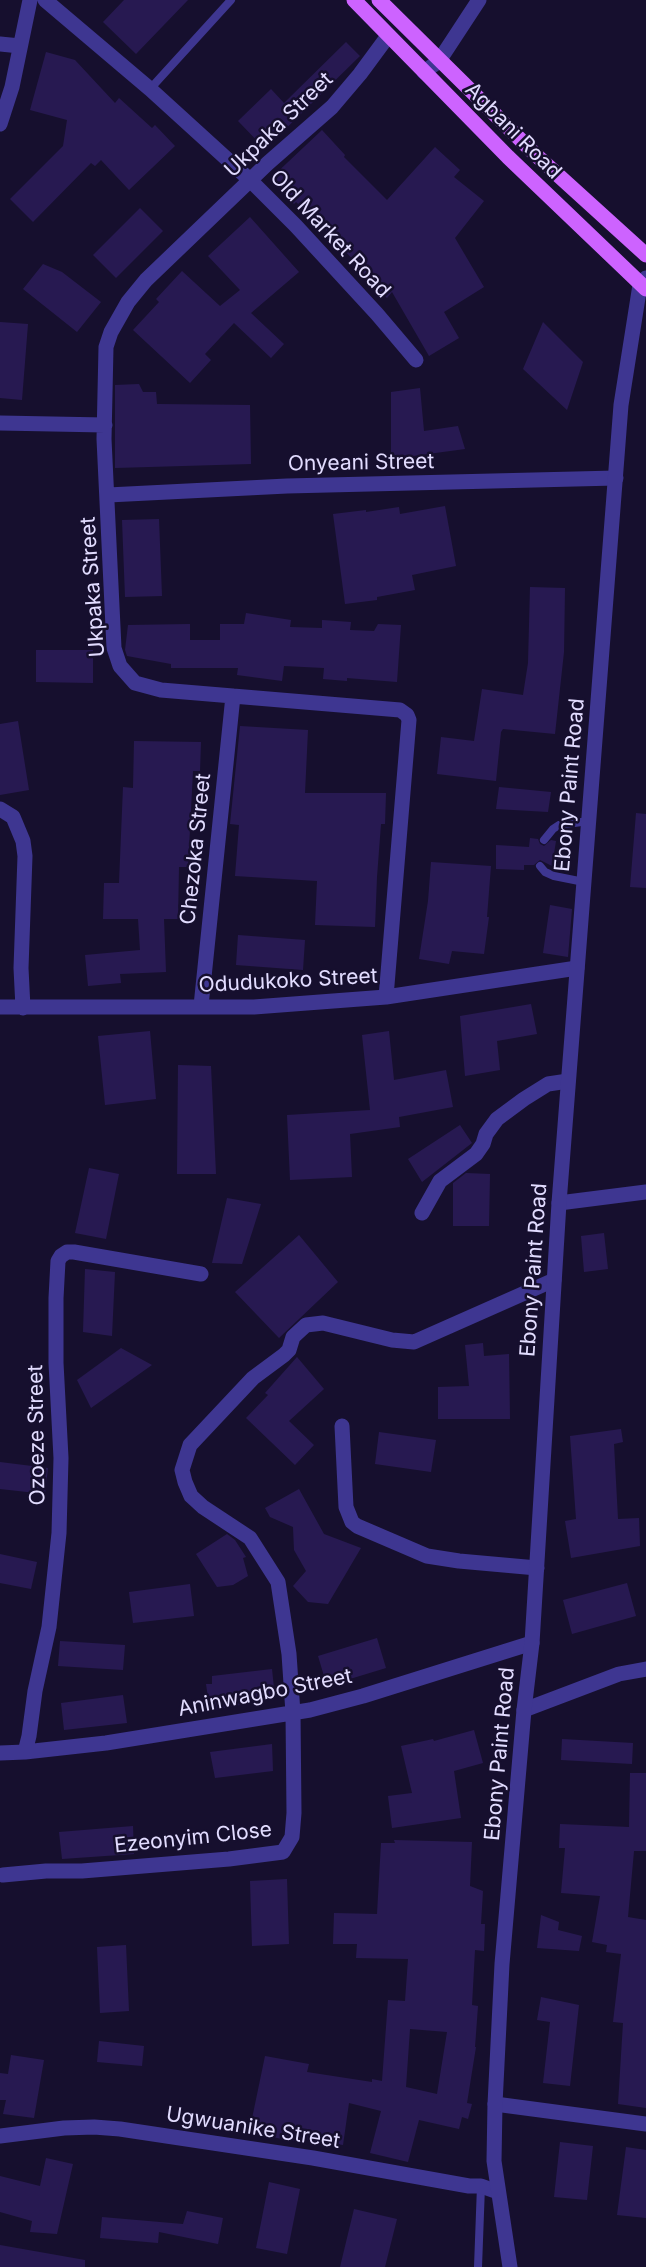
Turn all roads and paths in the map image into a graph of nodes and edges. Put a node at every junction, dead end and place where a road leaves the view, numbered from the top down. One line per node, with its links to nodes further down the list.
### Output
1 (30, 0): 9 (street)
2 (45, 0): 12 (street, Old Market Road)
3 (231, 0): 12 (lane)
4 (354, 0): 7 (main road, Agbani Road)
5 (379, 0): 10 (main road, Agbani Road)
6 (478, 0): 10 (street)
7 (388, 36): 11 (main road, Agbani Road); 14 (street, Ukpaka Street)
8 (0, 44): 9 (street)
9 (20, 46): 13 (street)
10 (439, 61): 11 (street); 15 (main road, Agbani Road)
11 (424, 72): 16 (main road, Agbani Road)
12 (150, 89): 14 (street, Old Market Road)
13 (0, 124)
14 (250, 180): 17 (street, Old Market Road); 19 (street, Ukpaka Street)
15 (646, 255)
16 (644, 284): 20 (street, Ebony Paint Road)
17 (416, 360)
18 (0, 423): 19 (street)
19 (105, 425): 21 (street, Ukpaka Street)
20 (616, 478): 21 (street, Onyeani Street); 24 (street, Ebony Paint Road)
21 (108, 495): 22 (street, Ukpaka Street)
22 (233, 696): 29 (street, Ukpaka Street); 30 (street, Chezoka Street)
23 (0, 809): 32 (street)
24 (589, 821): 25 (lane); 27 (street, Ebony Paint Road)
25 (544, 840)
26 (540, 866): 27 (lane)
27 (584, 882): 28 (street, Ebony Paint Road)
28 (577, 968): 29 (street, Odudukoko Street); 33 (street, Ebony Paint Road)
29 (386, 997): 30 (street, Odudukoko Street)
30 (201, 1006): 32 (street, Odudukoko Street)
31 (0, 1007): 32 (street, Odudukoko Street)
32 (22, 1008)
33 (568, 1081): 35 (street, Ebony Paint Road); 36 (street)
34 (646, 1192): 35 (street)
35 (559, 1203): 38 (street, Ebony Paint Road)
36 (422, 1213)
37 (201, 1274): 45 (street, Ozoeze Street)
38 (554, 1280): 40 (street, Ebony Paint Road); 44 (street)
39 (342, 1426): 40 (street)
40 (537, 1568): 41 (street, Ebony Paint Road)
41 (532, 1643): 43 (street, Ebony Paint Road); 44 (street, Aninwagbo Street)
42 (646, 1669): 43 (street)
43 (524, 1710): 48 (street, Ebony Paint Road)
44 (293, 1713): 45 (street, Aninwagbo Street); 47 (street, Ezeonyim Close)
45 (25, 1752): 46 (street, Aninwagbo Street)
46 (0, 1753)
47 (3, 1875)
48 (495, 2104): 49 (street); 52 (street, Ebony Paint Road)
49 (646, 2124)
50 (0, 2136): 51 (street, Ugwuanike Street)
51 (481, 2186): 52 (street, Ugwuanike Street); 53 (lane)
52 (498, 2192): 54 (street, Ebony Paint Road)
53 (478, 2267)
54 (510, 2267)

